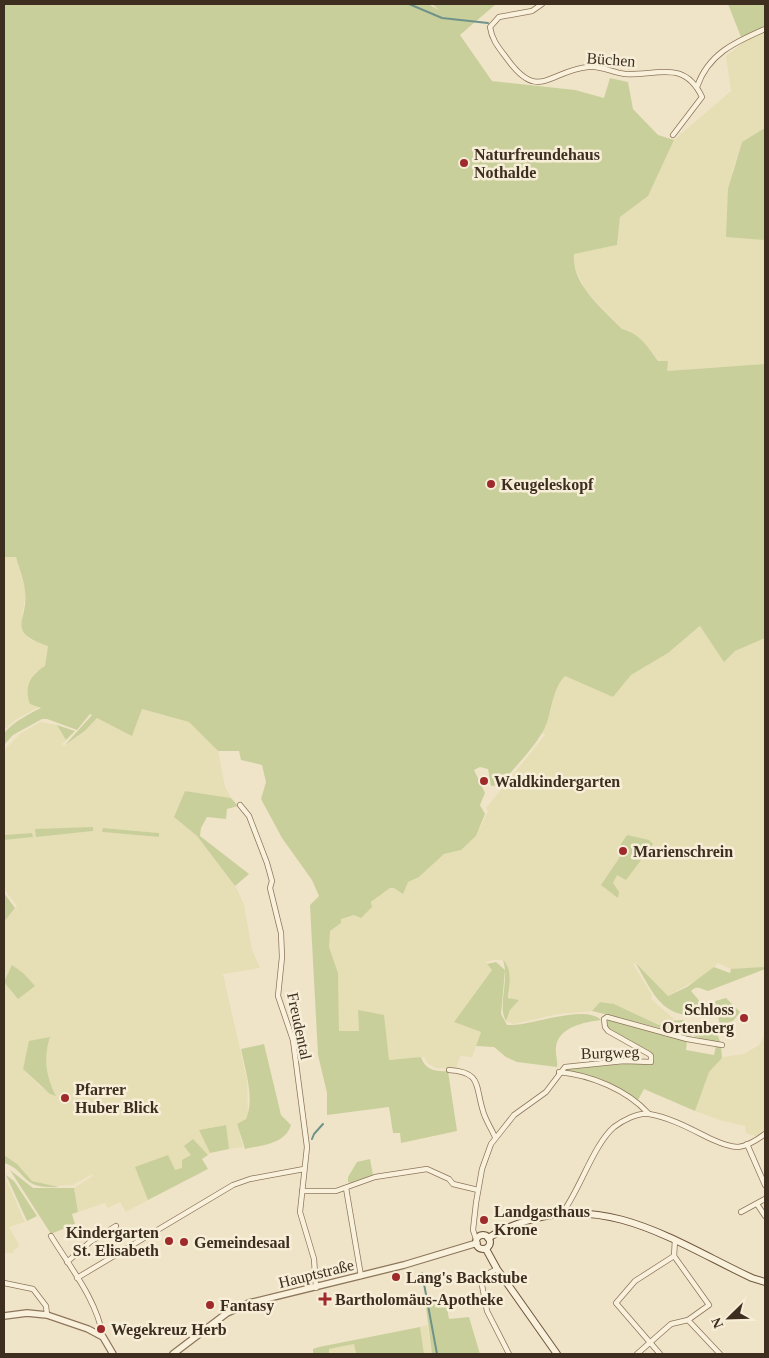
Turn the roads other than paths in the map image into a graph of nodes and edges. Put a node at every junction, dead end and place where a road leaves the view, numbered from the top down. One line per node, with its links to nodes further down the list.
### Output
1 (542, 4): 3 (street, Büchen)
2 (765, 29): 3 (street)
3 (697, 87): 4 (street)
4 (673, 135)
5 (240, 805): 13 (street, Freudental)
6 (722, 1045): 8 (street, Burgweg)
7 (449, 1070): 11 (street)
8 (559, 1072): 9 (street); 11 (street, Burgweg)
9 (648, 1113): 12 (street); 20 (street)
10 (765, 1134): 12 (street)
11 (495, 1136): 16 (street, Burgweg)
12 (747, 1144): 14 (street)
13 (304, 1169): 17 (street, Freudental); 33 (street)
14 (765, 1185)
15 (346, 1188): 16 (street); 17 (street); 32 (street)
16 (478, 1190): 27 (street, Burgweg)
17 (302, 1191): 36 (street, Freudental)
18 (765, 1199): 19 (street)
19 (757, 1204): 21 (street); 22 (street)
20 (563, 1212): 25 (main road); 26 (main road)
21 (742, 1212)
22 (765, 1216)
23 (116, 1226): 30 (street)
24 (51, 1236): 30 (street)
25 (488, 1238): 27 (main road); 28 (main road)
26 (675, 1240): 29 (street); 34 (main road)
27 (477, 1242): 28 (main road); 32 (street, Hauptstraße)
28 (486, 1249): 31 (main road)
29 (674, 1256): 39 (street); 41 (street)
30 (66, 1262): 33 (street)
31 (497, 1269): 44 (street); 45 (main road)
32 (361, 1276): 36 (street, Hauptstraße)
33 (77, 1278): 40 (street)
34 (765, 1282)
35 (4, 1283): 37 (street)
36 (316, 1288): 43 (street, Hauptstraße)
37 (47, 1315): 38 (street); 40 (street)
38 (4, 1316)
39 (688, 1320): 41 (street); 48 (street)
40 (103, 1337): 42 (street)
41 (649, 1343): 46 (street); 47 (street)
42 (113, 1354)
43 (173, 1354)
44 (509, 1354)
45 (557, 1354)
46 (637, 1354)
47 (660, 1354)
48 (720, 1354)

